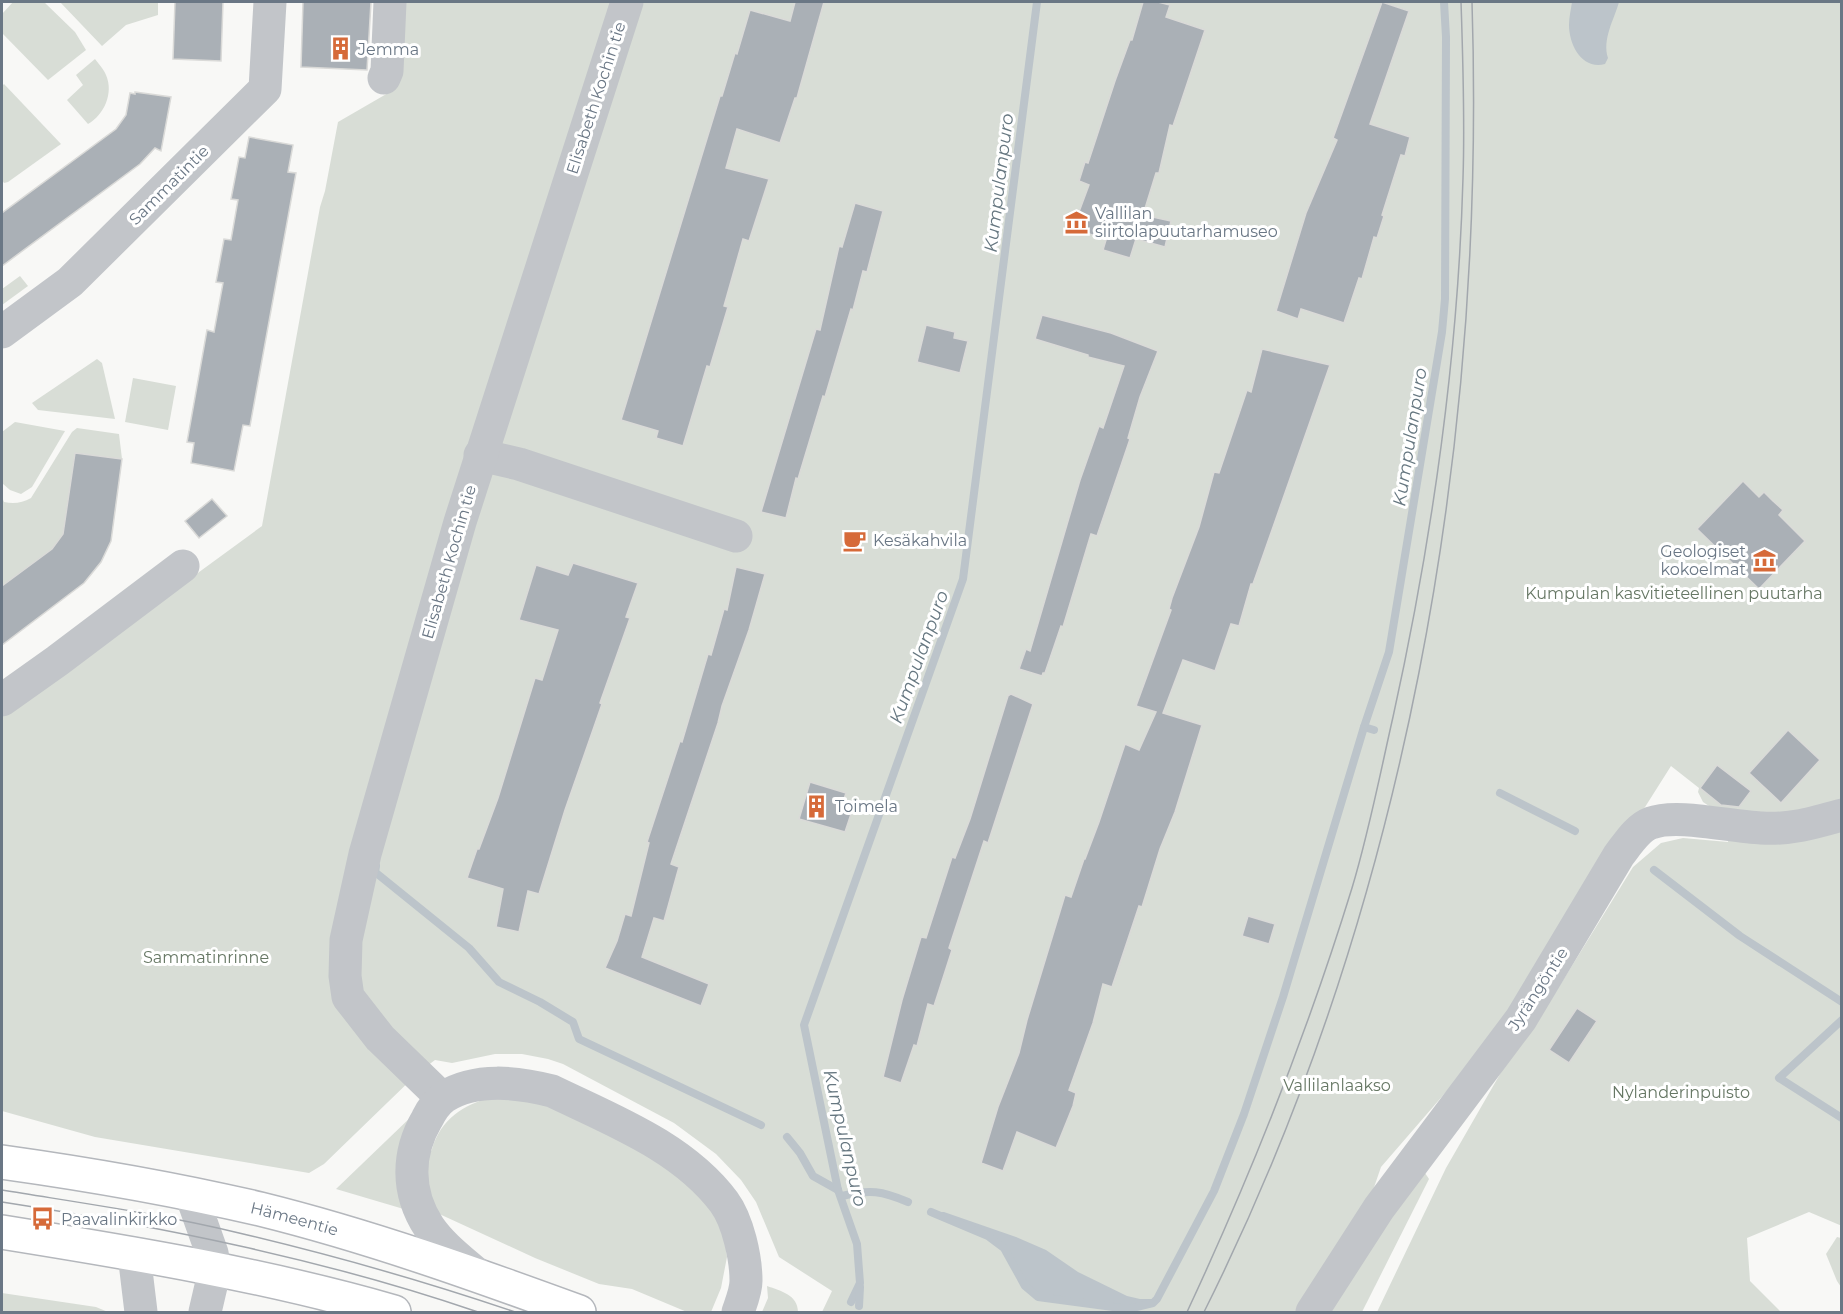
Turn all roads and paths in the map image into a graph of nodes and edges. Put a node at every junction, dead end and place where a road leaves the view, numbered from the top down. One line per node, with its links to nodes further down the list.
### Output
1 (270, 2): 5 (street, Sammatintie)
2 (390, 2): 4 (street)
3 (627, 2): 6 (street, Elisabeth Kochin tie)
4 (384, 78)
5 (2, 332)
6 (480, 455): 7 (street); 11 (street, Elisabeth Kochin tie)
7 (736, 536)
8 (183, 566): 9 (street)
9 (2, 700)
10 (1837, 811): 23 (street, Jyrängöntie)
11 (442, 1098): 17 (street); 22 (street)
12 (2, 1162): 13 (main road, Hämeentie)
13 (191, 1194): 16 (street); 17 (main road, Hämeentie)
14 (2, 1232): 15 (main road)
15 (134, 1254): 16 (main road); 18 (street)
16 (215, 1269): 19 (street); 20 (main road)
17 (478, 1275): 21 (main road, Hämeentie)
18 (141, 1312)
19 (205, 1312)
20 (394, 1312)
21 (579, 1312)
22 (738, 1312)
23 (1312, 1312)

